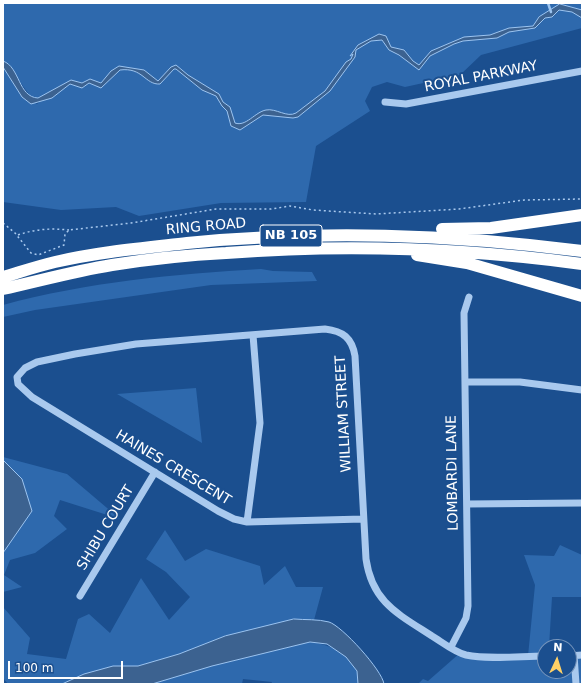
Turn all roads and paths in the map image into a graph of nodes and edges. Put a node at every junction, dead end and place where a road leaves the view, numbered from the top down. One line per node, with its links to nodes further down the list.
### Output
1 (582, 71): 2 (street, ROYAL PARKWAY)
2 (386, 102)
3 (582, 199): 6 (path)
4 (582, 216): 8 (highway)
5 (3, 223): 7 (path)
6 (69, 230): 7 (path); 7 (path)
7 (17, 235)
8 (309, 235): 10 (highway, RING ROAD / NB 105); 12 (highway, RING ROAD / NB 105)
9 (250, 251): 11 (highway, RING ROAD / NB 105); 13 (highway, RING ROAD / NB 105); 14 (highway)
10 (582, 251)
11 (582, 264)
12 (3, 277)
13 (3, 289)
14 (582, 296)
15 (469, 297): 18 (street, LOMBARDI LANE)
16 (253, 335): 17 (street, WILLIAM STREET); 23 (street, WILLIAM STREET); 24 (street)
17 (17, 377): 20 (street, HAINES CRESCENT)
18 (465, 382): 19 (street); 22 (street, LOMBARDI LANE)
19 (582, 390)
20 (155, 472): 24 (street, HAINES CRESCENT); 25 (street, SHIBU COURT)
21 (582, 503): 22 (street)
22 (467, 504): 26 (street, LOMBARDI LANE)
23 (363, 519): 24 (street, HAINES CRESCENT); 26 (street, WILLIAM STREET)
24 (247, 522)
25 (80, 596)
26 (451, 647): 27 (street, WILLIAM STREET)
27 (537, 656)

